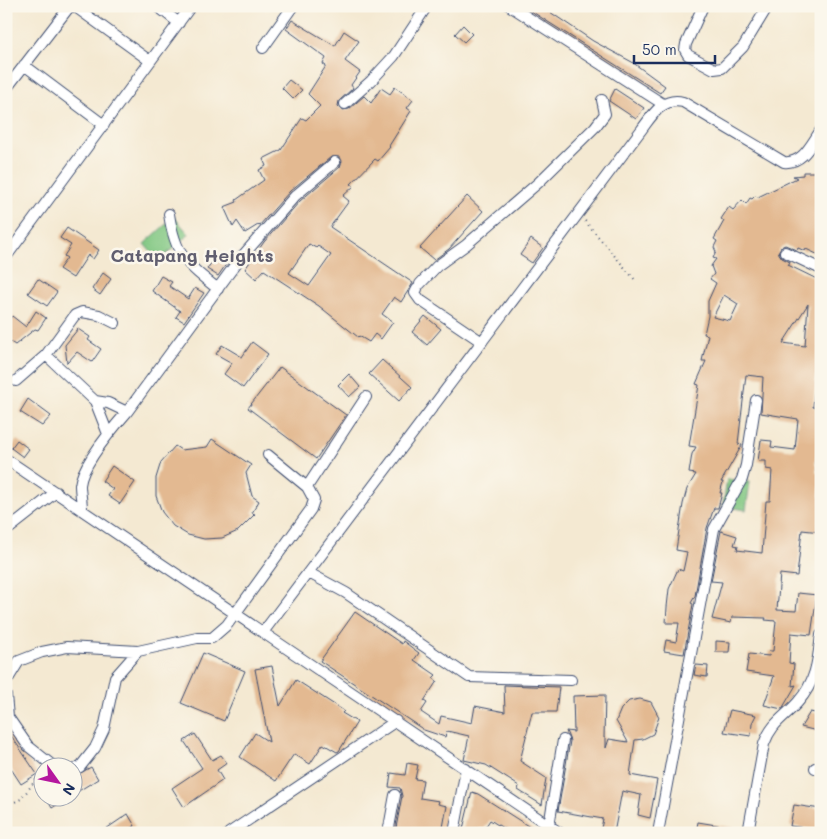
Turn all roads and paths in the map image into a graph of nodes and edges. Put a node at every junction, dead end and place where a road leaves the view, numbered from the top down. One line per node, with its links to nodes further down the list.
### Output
1 (70, 6): 13 (street)
2 (74, 6): 12 (street)
3 (156, 6): 10 (street)
4 (191, 6): 10 (street)
5 (293, 6): 11 (street)
6 (426, 6): 16 (street)
7 (510, 6): 17 (street)
8 (703, 6): 9 (street)
9 (768, 6)
10 (178, 23): 12 (street)
11 (263, 48)
12 (150, 61): 18 (street)
13 (24, 66): 14 (street); 18 (street)
14 (6, 89)
15 (602, 100): 29 (street)
16 (345, 104)
17 (663, 104): 19 (street); 21 (street)
18 (104, 125): 24 (street)
19 (821, 130)
20 (335, 162): 27 (street)
21 (579, 213): 26 (path); 29 (street)
22 (169, 214): 27 (street)
23 (784, 252): 25 (street)
24 (6, 257)
25 (821, 269)
26 (636, 281)
27 (218, 289): 35 (street)
28 (115, 323): 30 (street)
29 (482, 342): 43 (street)
30 (46, 354): 31 (street); 34 (street)
31 (16, 381)
32 (366, 397): 39 (street)
33 (756, 400): 64 (street)
34 (95, 402): 35 (street); 36 (street)
35 (127, 412): 36 (street)
36 (108, 434): 41 (street)
37 (268, 455): 39 (street)
38 (6, 459): 40 (street)
39 (307, 487): 44 (street)
40 (56, 492): 41 (street); 42 (street)
41 (82, 509): 44 (street)
42 (6, 531)
43 (309, 573): 45 (street); 48 (street)
44 (236, 612): 45 (street); 47 (street)
45 (264, 631): 51 (street)
46 (821, 636): 65 (street)
47 (138, 651): 49 (street); 54 (street)
48 (571, 680)
49 (6, 682)
50 (6, 696): 53 (street)
51 (396, 721): 55 (street); 60 (street)
52 (563, 740): 59 (street)
53 (40, 756)
54 (82, 764)
55 (466, 769): 59 (street); 62 (street)
56 (32, 785): 58 (path)
57 (395, 795): 61 (street)
58 (6, 806)
59 (549, 826): 63 (street)
60 (229, 833)
61 (388, 833)
62 (454, 833)
63 (560, 833)
64 (658, 833)
65 (748, 833)

